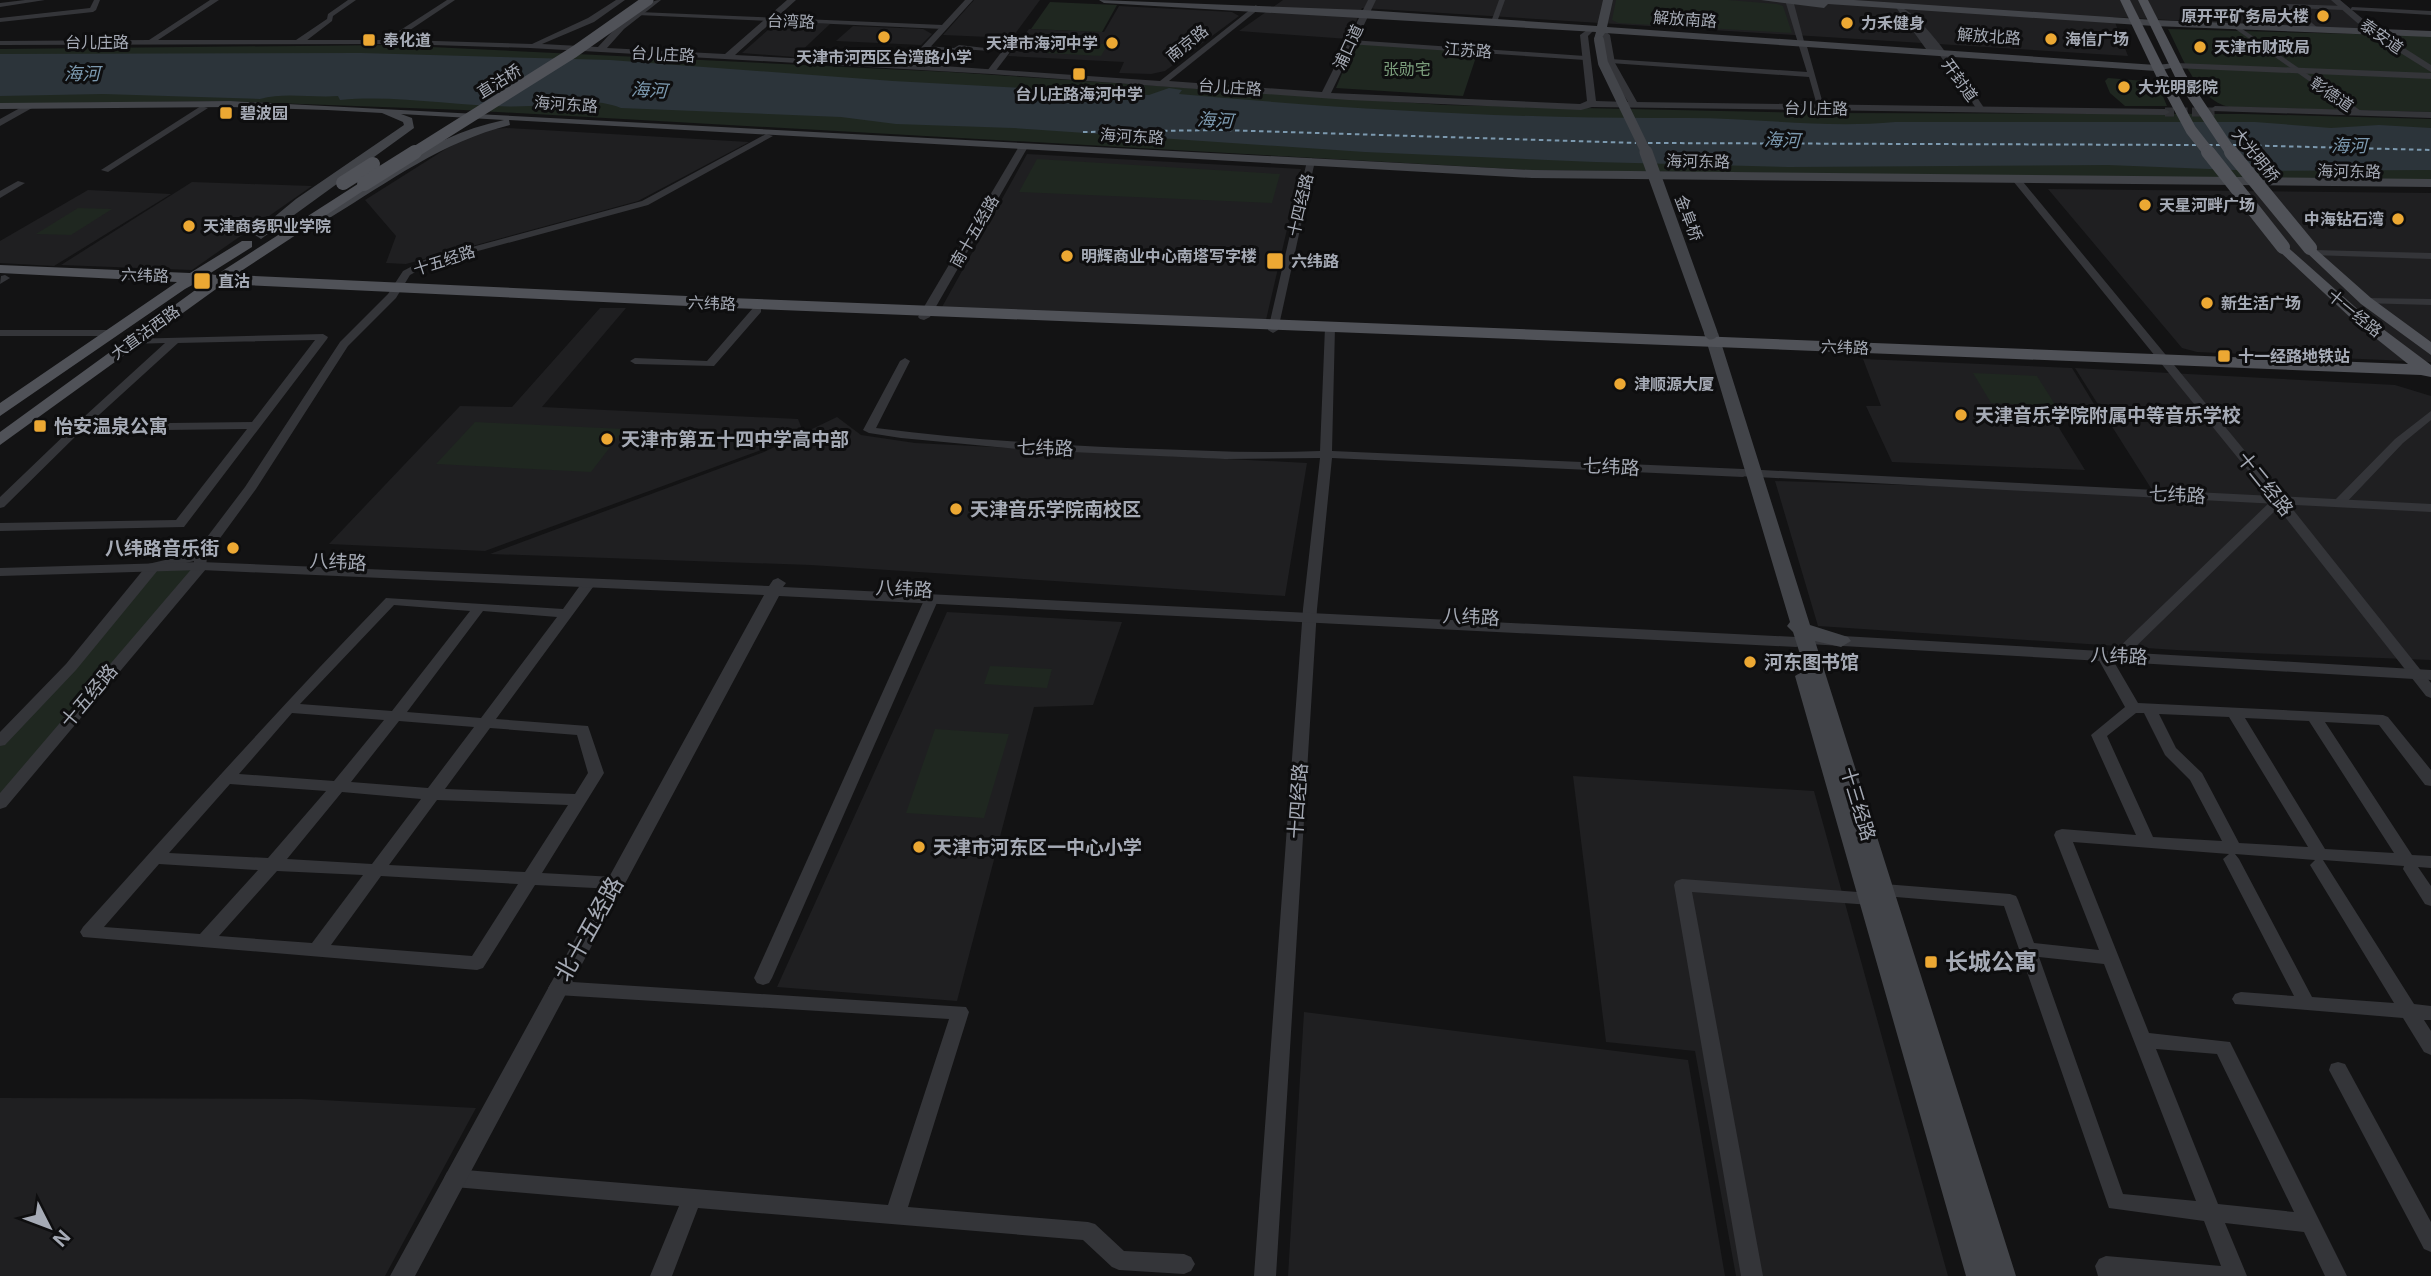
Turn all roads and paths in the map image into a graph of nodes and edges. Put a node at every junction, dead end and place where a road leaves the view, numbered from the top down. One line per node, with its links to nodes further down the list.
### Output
1 (43, 0): 25 (street)
2 (97, 0): 34 (street)
3 (205, 0): 49 (street)
4 (215, 0): 50 (street)
5 (353, 0): 51 (street)
6 (452, 0): 52 (street)
7 (621, 0): 56 (street)
8 (628, 0): 98 (main road, 直沽桥, bridge)
9 (648, 0): 99 (main road, 直沽桥, bridge)
10 (657, 0): 35 (street)
11 (792, 0): 37 (street)
12 (969, 0): 42 (street)
13 (1104, 0): 24 (main road)
14 (1371, 0): 32 (street, 浦口道)
15 (1502, 0): 39 (street)
16 (1598, 0): 45 (main road)
17 (1608, 0): 45 (main road)
18 (1766, 0): 26 (main road)
19 (1812, 0): 29 (main road)
20 (2125, 0): 40 (main road, 大光明桥)
21 (2143, 0): 41 (main road, 大光明桥)
22 (2335, 0): 27 (street, 泰安道)
23 (2407, 0): 30 (street)
24 (1263, 4): 32 (main road); 76 (street, 南京路)
25 (0, 5)
26 (1790, 5): 29 (main road); 48 (street)
27 (2346, 6): 30 (street); 44 (street); 46 (street, 泰安道)
28 (58, 7): 34 (street)
29 (1900, 9): 40 (main road); 59 (street, 开封道)
30 (2418, 12): 33 (street); 38 (street)
31 (0, 13): 34 (street)
32 (1364, 13): 39 (main road); 53 (street, 浦口道)
33 (2431, 13)
34 (19, 14): 36 (street)
35 (639, 14): 37 (street, 台湾路); 60 (street)
36 (0, 20)
37 (769, 20): 42 (street, 台湾路); 63 (street)
38 (2431, 21)
39 (1494, 22): 45 (main road)
40 (2135, 23): 41 (main road); 69 (main road, 大光明桥)
41 (2154, 23): 43 (main road); 73 (main road, 大光明桥)
42 (943, 27): 57 (street)
43 (2236, 27): 44 (main road); 72 (street, 彰德道)
44 (2316, 29): 46 (main road)
45 (1596, 31): 48 (main road, 解放南路); 65 (street); 66 (street); 120 (main road, 金阜桥)
46 (2376, 32): 47 (main road); 67 (street, 泰安道); 70 (street, 泰安道)
47 (2431, 34)
48 (1801, 41): 59 (main road, 解放北路); 74 (street)
49 (131, 42): 50 (street, 台儿庄路); 54 (street, 台儿庄路); 55 (street)
50 (149, 42): 51 (street, 台儿庄路); 55 (street)
51 (299, 42): 52 (street, 台儿庄路)
52 (386, 42): 56 (street, 台儿庄路)
53 (1351, 42): 65 (street, 江苏路); 77 (street, 浦口道)
54 (0, 45): 55 (street, 台儿庄路)
55 (121, 46)
56 (530, 46): 60 (street, 台儿庄路)
57 (925, 48): 61 (street); 68 (street)
58 (990, 49): 61 (street)
59 (1935, 49): 69 (main road, 解放北路); 84 (street, 开封道)
60 (600, 50): 63 (street, 台儿庄路)
61 (956, 50): 64 (street)
62 (1006, 52): 71 (street)
63 (726, 58): 68 (street, 台儿庄路)
64 (969, 58)
65 (1585, 58): 78 (street)
66 (1610, 61): 74 (street); 79 (street)
67 (2431, 64)
68 (908, 66): 71 (street, 台儿庄路)
69 (2157, 69): 73 (main road, 解放北路); 103 (main road, 大光明桥, bridge)
70 (2431, 69)
71 (991, 71): 76 (street, 台儿庄路)
72 (2300, 72): 73 (street, 解放北路); 75 (street, 解放北路); 88 (street, 彰德道)
73 (2179, 73): 104 (main road, 大光明桥, bridge)
74 (1811, 75): 83 (street)
75 (2431, 76)
76 (1163, 82): 77 (street, 台儿庄路)
77 (1326, 94): 78 (street, 台儿庄路)
78 (1592, 104): 79 (street, 台儿庄路)
79 (1634, 105): 83 (street, 台儿庄路)
80 (0, 108): 81 (main road, 海河东路)
81 (22, 108): 82 (main road, 海河东路); 90 (street); 93 (main road, 海河东路)
82 (204, 108): 87 (main road, 海河东路); 95 (street)
83 (1822, 109): 84 (street, 台儿庄路)
84 (1981, 109): 85 (street, 台儿庄路)
85 (2165, 110)
86 (2216, 110): 88 (street)
87 (379, 113): 91 (main road, 海河东路); 102 (main road)
88 (2360, 113): 89 (street)
89 (2431, 115)
90 (0, 121)
91 (527, 121): 92 (main road, 海河东路); 102 (main road)
92 (769, 136): 93 (main road, 海河东路); 109 (street, 十五经路)
93 (1022, 148): 94 (main road, 海河东路); 113 (street, 南十五经路)
94 (1310, 163): 96 (main road, 海河东路); 114 (street, 十四经路)
95 (105, 170)
96 (2018, 181): 100 (main road, 海河东路); 124 (street, 十二经路)
97 (21, 183): 101 (street)
98 (343, 183): 102 (main road, 大直沽西路)
99 (364, 184): 102 (main road, 大直沽西路)
100 (2431, 186)
101 (0, 195)
102 (268, 238): 107 (main road, 大直沽西路); 108 (main road, 大直沽西路)
103 (2283, 247): 125 (main road, 十一经路)
104 (2312, 250): 105 (street); 110 (main road, 十一经路)
105 (2431, 256)
106 (1, 277): 107 (main road, 六纬路)
107 (186, 281): 108 (main road, 六纬路); 116 (main road, 大直沽西路)
108 (214, 283): 109 (main road, 六纬路); 118 (main road, 大直沽西路)
109 (395, 292): 112 (main road, 六纬路); 113 (main road, 六纬路); 139 (street, 十五经路)
110 (2366, 301): 111 (street); 121 (main road, 十一经路)
111 (2431, 302)
112 (757, 310): 113 (main road, 六纬路); 122 (street)
113 (926, 314): 114 (main road, 六纬路)
114 (1273, 328): 115 (main road, 六纬路)
115 (1330, 330): 120 (main road, 六纬路); 131 (street, 十四经路)
116 (110, 333): 117 (street); 126 (main road, 大直沽西路)
117 (2, 335)
118 (131, 341): 119 (street); 130 (main road, 大直沽西路)
119 (174, 341): 128 (street); 129 (street)
120 (1710, 345): 124 (main road, 六纬路); 124 (main road, 六纬路); 132 (main road, 十三经路)
121 (2431, 350)
122 (635, 361)
123 (905, 361): 131 (street, 七纬路)
124 (2166, 363): 125 (main road, 六纬路); 133 (street, 十二经路)
125 (2429, 373)
126 (0, 411)
127 (2431, 414): 134 (street)
128 (257, 425): 129 (street); 137 (street)
129 (78, 428): 135 (street)
130 (0, 440)
131 (1326, 454): 132 (street, 七纬路); 147 (street, 十四经路)
132 (1748, 474): 133 (street, 七纬路); 148 (main road, 十三经路); 148 (main road, 十三经路)
133 (2279, 500): 134 (street, 七纬路); 150 (street); 152 (street, 十二经路)
134 (2339, 503): 136 (street, 七纬路)
135 (0, 504)
136 (2431, 508)
137 (0, 527)
138 (0, 561): 139 (street, 八纬路)
139 (200, 561): 140 (street, 八纬路); 142 (street, 八纬路); 143 (street, 八纬路); 166 (street, 十五经路)
140 (153, 568): 141 (street, 八纬路); 160 (street, 十五经路)
141 (0, 572)
142 (589, 583): 143 (street, 八纬路); 146 (street)
143 (776, 587): 144 (street, 八纬路); 147 (street, 八纬路); 176 (street, 北十五经路)
144 (932, 598): 147 (street, 八纬路); 183 (street)
145 (479, 608): 146 (street); 154 (street); 157 (street)
146 (566, 613): 159 (street)
147 (1310, 613): 148 (street, 八纬路); 201 (street, 十四经路)
148 (1798, 632): 149 (main road); 151 (main road, 十三经路); 177 (main road, 十三经路)
149 (1840, 641): 150 (street, 八纬路); 151 (main road)
150 (2111, 655): 152 (street, 八纬路); 155 (street)
151 (1816, 664): 177 (main road, 十三经路)
152 (2423, 674): 153 (street, 十二经路)
153 (2431, 693)
154 (288, 708): 157 (street); 161 (street)
155 (2141, 708): 156 (street); 167 (street); 168 (street)
156 (2234, 713): 158 (street); 170 (street)
157 (396, 717): 159 (street); 163 (street)
158 (2314, 717): 162 (street); 173 (street)
159 (486, 723): 164 (street); 165 (street)
160 (0, 741)
161 (226, 778): 163 (street); 169 (street)
162 (2431, 781)
163 (338, 787): 164 (street); 172 (street)
164 (433, 794): 165 (street); 174 (street)
165 (579, 800): 175 (street)
166 (0, 803)
167 (2147, 842): 168 (street); 182 (street)
168 (2232, 853): 170 (street); 186 (street)
169 (154, 858): 172 (street); 179 (street)
170 (2319, 860): 173 (street); 187 (street)
171 (2431, 862): 173 (street)
172 (275, 864): 174 (street); 179 (street)
173 (2409, 865): 178 (street)
174 (377, 870): 175 (street); 180 (street)
175 (532, 876): 176 (street); 180 (street)
176 (614, 883): 184 (street, 北十五经路)
177 (1878, 895): 181 (street); 202 (street); 203 (main road, 十三经路); 204 (main road, 十三经路)
178 (2431, 900)
179 (204, 941): 180 (street)
180 (317, 950)
181 (2027, 950): 182 (street); 194 (street)
182 (2110, 958): 189 (street)
183 (763, 978)
184 (557, 988): 192 (street, 北十五经路); 195 (street)
185 (2241, 999): 186 (street)
186 (2307, 1004): 187 (street)
187 (2411, 1012): 188 (street); 190 (street)
188 (2431, 1013)
189 (2143, 1040): 194 (street); 196 (street)
190 (2431, 1047)
191 (2338, 1070): 197 (street)
192 (454, 1178): 193 (street); 199 (street, 北十五经路)
193 (692, 1198): 195 (street); 200 (street)
194 (2211, 1213): 196 (street); 207 (street)
195 (895, 1215): 198 (street)
196 (2310, 1223): 208 (street)
197 (2431, 1242)
198 (1184, 1264)
199 (401, 1276)
200 (661, 1276)
201 (1265, 1276)
202 (1752, 1276)
203 (1981, 1276)
204 (2001, 1276)
205 (2109, 1276): 206 (street)
206 (2223, 1276)
207 (2236, 1276)
208 (2336, 1276)

